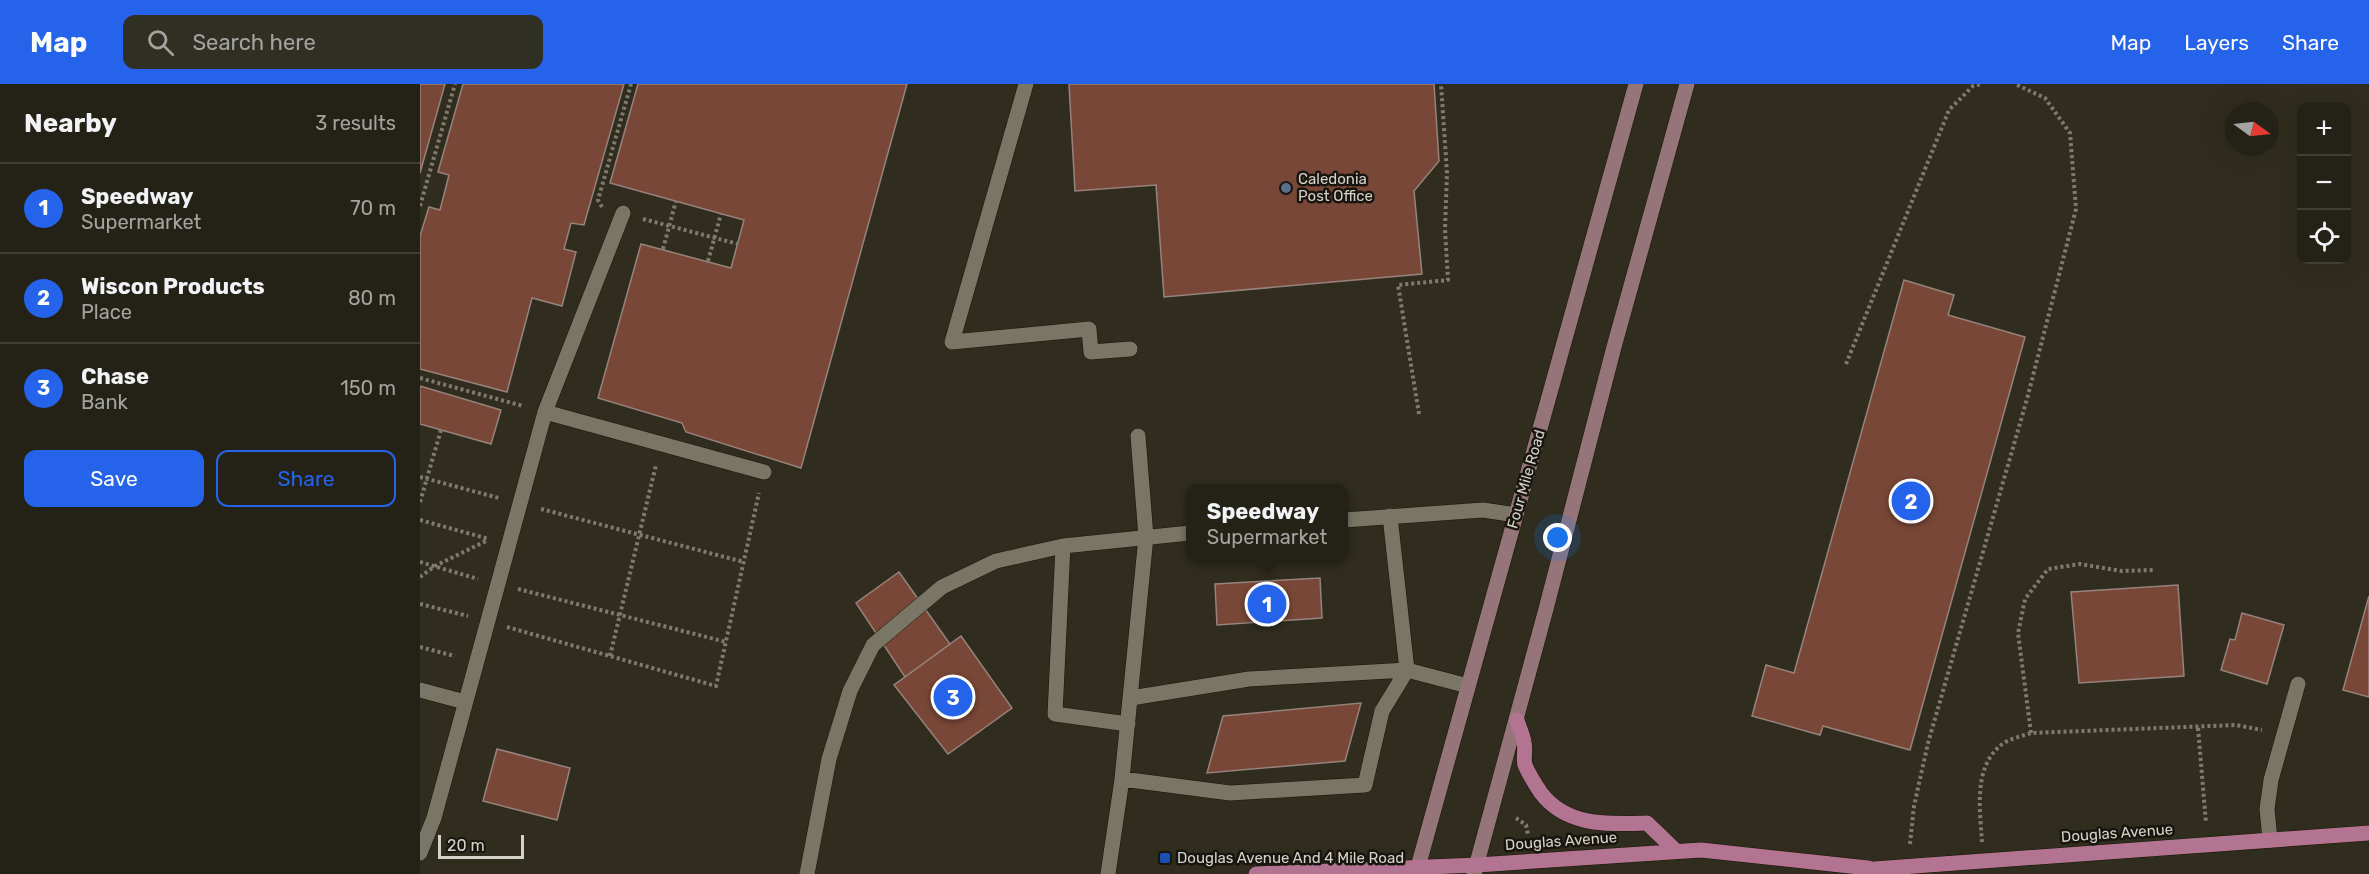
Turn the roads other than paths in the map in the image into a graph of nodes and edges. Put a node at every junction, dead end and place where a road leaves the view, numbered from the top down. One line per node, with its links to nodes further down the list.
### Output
1 (1026, 84): 5 (lane)
2 (1636, 84): 9 (street, Four Mile Road)
3 (1687, 84): 21 (street)
4 (623, 213): 6 (lane)
5 (1130, 349)
6 (545, 412): 8 (lane); 20 (lane)
7 (1138, 436): 13 (lane)
8 (764, 472)
9 (1516, 515): 10 (lane); 17 (street, Four Mile Road)
10 (1390, 516): 11 (lane); 15 (lane)
11 (1348, 520)
12 (1186, 533): 13 (lane)
13 (1146, 537): 14 (lane); 19 (lane)
14 (1063, 546): 22 (lane); 31 (lane)
15 (1407, 670): 17 (lane); 19 (lane); 23 (lane)
16 (2298, 684): 25 (lane)
17 (1468, 686): 29 (street, Four Mile Road)
18 (420, 690): 20 (lane)
19 (1131, 698): 22 (lane)
20 (465, 702): 27 (lane)
21 (1517, 720): 26 (main road); 28 (street)
22 (1128, 724): 23 (lane)
23 (1122, 779): 32 (lane)
24 (2369, 834): 25 (main road, Douglas Avenue)
25 (2270, 840): 30 (main road, Douglas Avenue)
26 (1676, 851): 28 (main road, Douglas Avenue); 30 (main road, Douglas Avenue)
27 (420, 853)
28 (1476, 869): 29 (main road, Douglas Avenue)
29 (1417, 870): 33 (main road, Douglas Avenue)
30 (1868, 871): 34 (main road, Douglas Avenue)
31 (807, 874)
32 (1107, 874)
33 (1256, 874)
34 (1837, 874)

